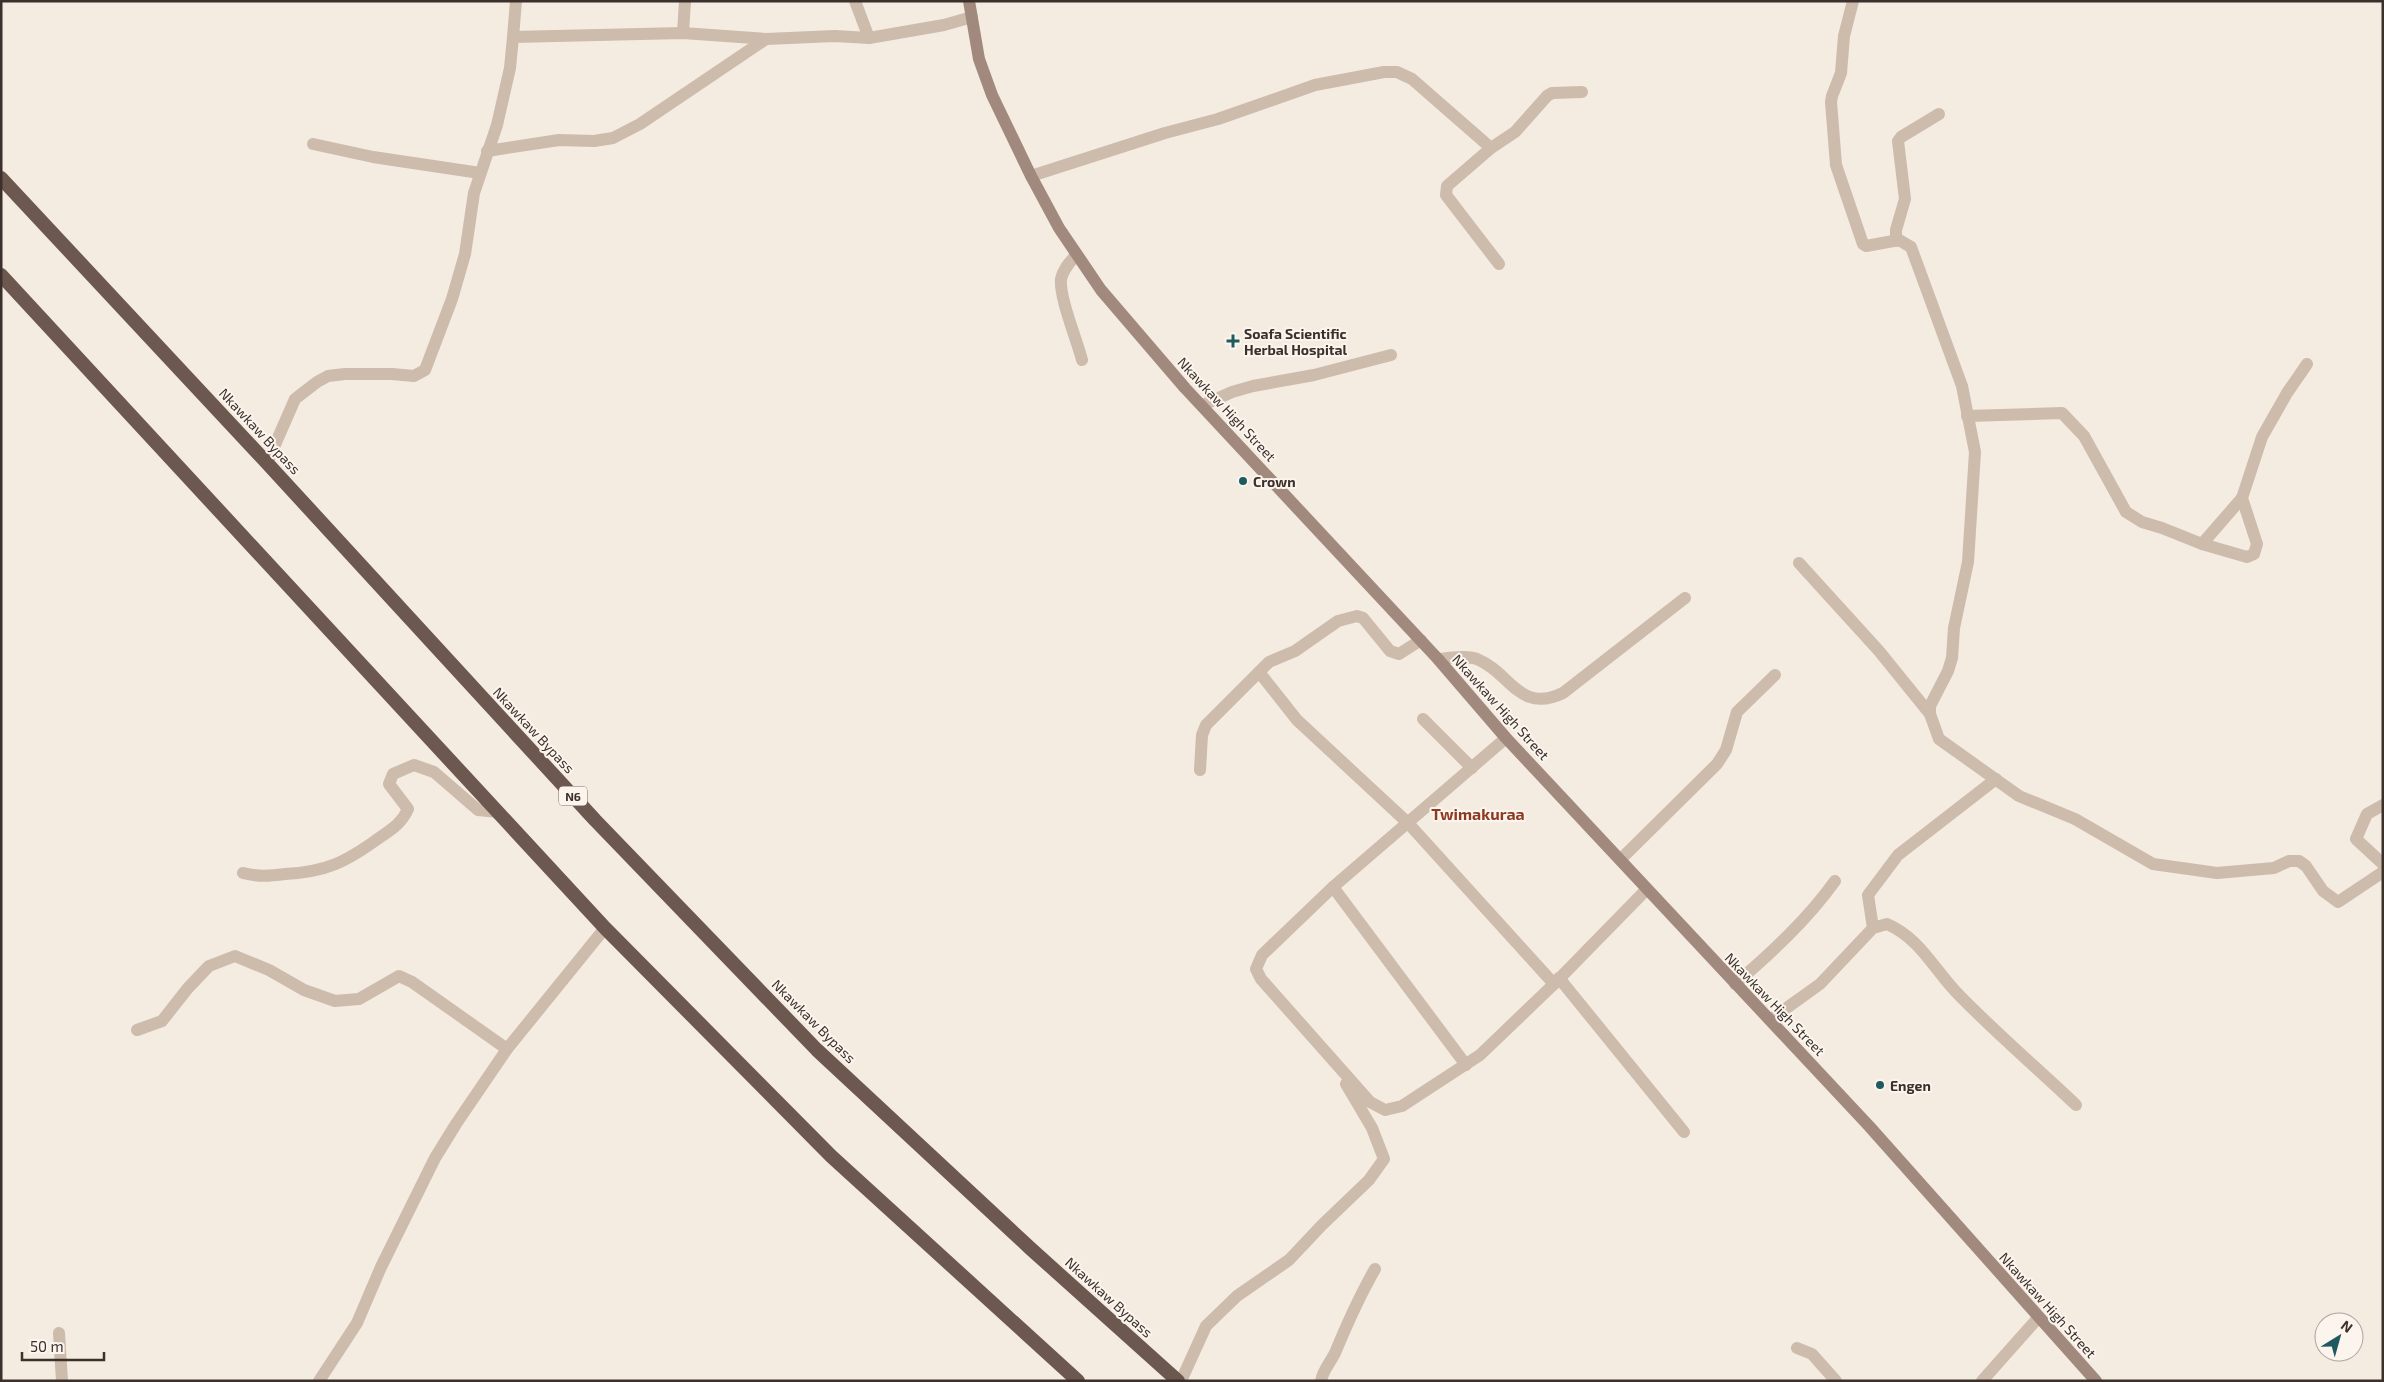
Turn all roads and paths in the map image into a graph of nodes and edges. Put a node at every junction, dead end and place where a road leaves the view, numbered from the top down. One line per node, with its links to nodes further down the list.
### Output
1 (516, 1): 8 (street)
2 (685, 1): 7 (street)
3 (855, 1): 9 (street)
4 (969, 1): 6 (main road, Nkawkaw High Street)
5 (1853, 1): 19 (street)
6 (972, 17): 9 (street); 17 (main road, Nkawkaw High Street)
7 (683, 33): 8 (street); 10 (street)
8 (514, 37): 15 (street)
9 (869, 38): 10 (street)
10 (766, 39): 15 (street)
11 (1582, 92): 14 (street)
12 (1939, 114): 19 (street)
13 (313, 144): 16 (street)
14 (1491, 148): 17 (street); 21 (street)
15 (488, 151): 16 (street)
16 (480, 173): 28 (street)
17 (1031, 176): 20 (main road, Nkawkaw High Street)
18 (1, 178): 28 (highway, Nkawkaw Bypass / N6)
19 (1896, 241): 27 (street)
20 (1076, 255): 24 (street); 26 (main road, Nkawkaw High Street)
21 (1499, 264)
22 (1, 275): 44 (highway)
23 (1391, 355): 26 (street)
24 (1082, 360)
25 (2307, 364): 29 (street)
26 (1203, 405): 33 (main road, Nkawkaw High Street)
27 (1967, 416): 30 (street); 37 (street)
28 (267, 463): 71 (highway, Nkawkaw Bypass / N6)
29 (2242, 498): 30 (street); 30 (street)
30 (2202, 544)
31 (1798, 563): 37 (street)
32 (1685, 598): 34 (street)
33 (1421, 640): 34 (main road, Nkawkaw High Street); 35 (street)
34 (1438, 659): 39 (main road, Nkawkaw High Street)
35 (1259, 672): 41 (street); 45 (street)
36 (1775, 674): 46 (street)
37 (1930, 714): 42 (street)
38 (1423, 719): 40 (street)
39 (1506, 738): 40 (street); 46 (main road, Nkawkaw High Street)
40 (1472, 768): 45 (street)
41 (1200, 770)
42 (1996, 779): 48 (street); 54 (street)
43 (2383, 805): 47 (street)
44 (498, 812): 49 (street); 53 (highway)
45 (1408, 823): 51 (street); 55 (street)
46 (1621, 859): 52 (main road, Nkawkaw High Street)
47 (2383, 864)
48 (2383, 872)
49 (243, 874)
50 (1836, 882): 56 (street)
51 (1333, 887): 60 (street); 61 (street)
52 (1647, 889): 55 (street); 56 (main road, Nkawkaw High Street)
53 (605, 928): 59 (street); 70 (highway)
54 (1873, 928): 57 (street); 62 (street)
55 (1557, 981): 61 (street); 63 (street)
56 (1735, 984): 57 (main road, Nkawkaw High Street)
57 (1770, 1020): 65 (main road, Nkawkaw High Street)
58 (137, 1030): 59 (street)
59 (507, 1049): 69 (street)
60 (1335, 1064): 61 (street); 71 (street)
61 (1466, 1065)
62 (2076, 1105)
63 (1684, 1132)
64 (1375, 1269): 72 (street)
65 (2038, 1318): 74 (street); 75 (main road, Nkawkaw High Street)
66 (59, 1333): 68 (street)
67 (1797, 1348): 73 (street)
68 (62, 1381)
69 (319, 1381)
70 (1078, 1381)
71 (1179, 1381)
72 (1321, 1381)
73 (1836, 1381)
74 (1982, 1381)
75 (2096, 1381)

